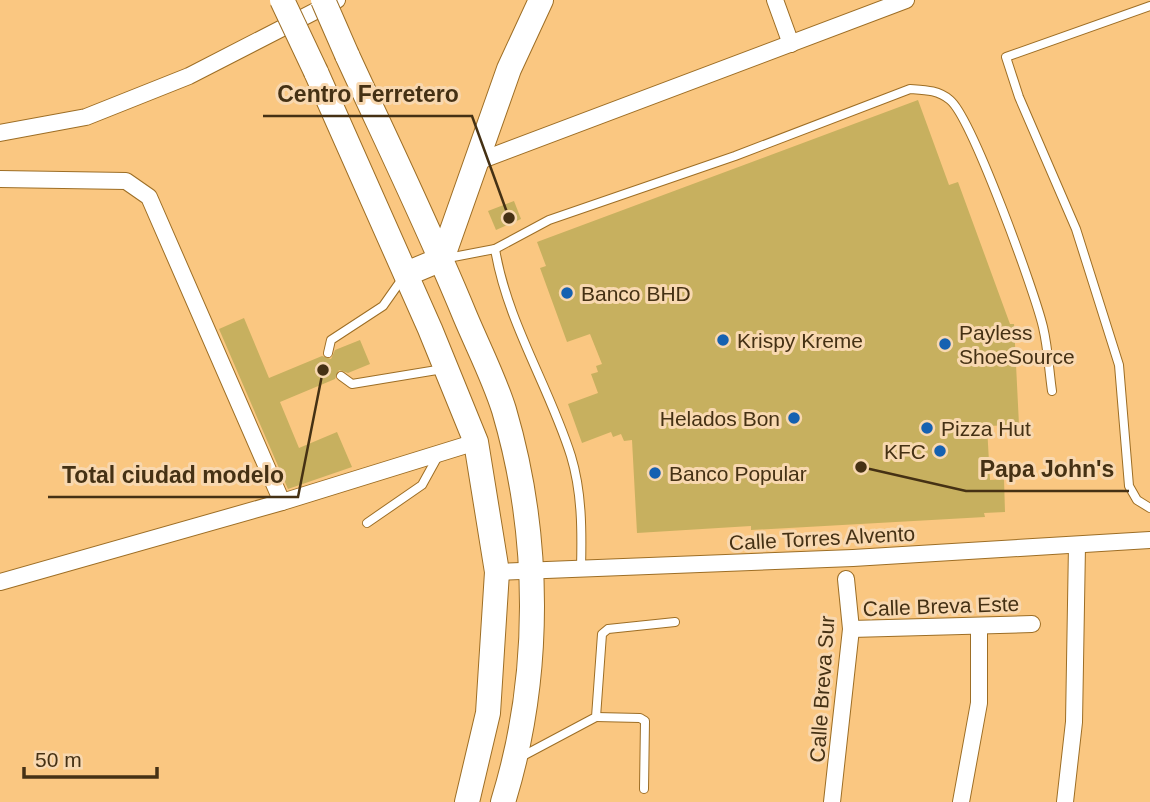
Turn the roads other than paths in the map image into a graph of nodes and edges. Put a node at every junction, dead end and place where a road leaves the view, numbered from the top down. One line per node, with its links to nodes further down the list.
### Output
1 (282, 0): 14 (main road, bridge)
2 (323, 0): 13 (main road, bridge)
3 (337, 0): 9 (street)
4 (541, 0): 10 (main road)
5 (775, 0): 8 (street)
6 (902, 1): 8 (street)
7 (1150, 6): 22 (lane)
8 (791, 44): 10 (street)
9 (0, 133)
10 (474, 163): 13 (main road)
11 (0, 179): 21 (street)
12 (495, 249): 13 (lane); 18 (lane); 26 (lane)
13 (442, 259): 14 (main road); 27 (main road)
14 (406, 274): 15 (lane); 16 (main road)
15 (328, 353)
16 (446, 369): 17 (lane); 19 (main road)
17 (341, 376)
18 (1052, 391)
19 (476, 442): 20 (street); 28 (main road)
20 (440, 453): 21 (street); 23 (lane)
21 (282, 502): 29 (street)
22 (1150, 508)
23 (367, 523)
24 (1150, 540): 25 (street, Calle Torres Alvento)
25 (1077, 545): 26 (street, Calle Torres Alvento); 42 (street)
26 (581, 568): 27 (street, Calle Torres Alvento)
27 (533, 571): 28 (street, Calle Torres Alvento); 36 (main road)
28 (497, 572): 38 (main road)
29 (1, 578)
30 (846, 579): 34 (street, Calle Breva Sur)
31 (675, 622): 35 (lane)
32 (1032, 624): 33 (street, Calle Breva Este)
33 (979, 626): 34 (street, Calle Breva Este); 41 (street)
34 (851, 629): 40 (street, Calle Breva Sur)
35 (596, 717): 36 (lane); 37 (lane)
36 (516, 760): 39 (main road)
37 (644, 789)
38 (467, 802)
39 (503, 802)
40 (832, 802)
41 (961, 802)
42 (1065, 802)

